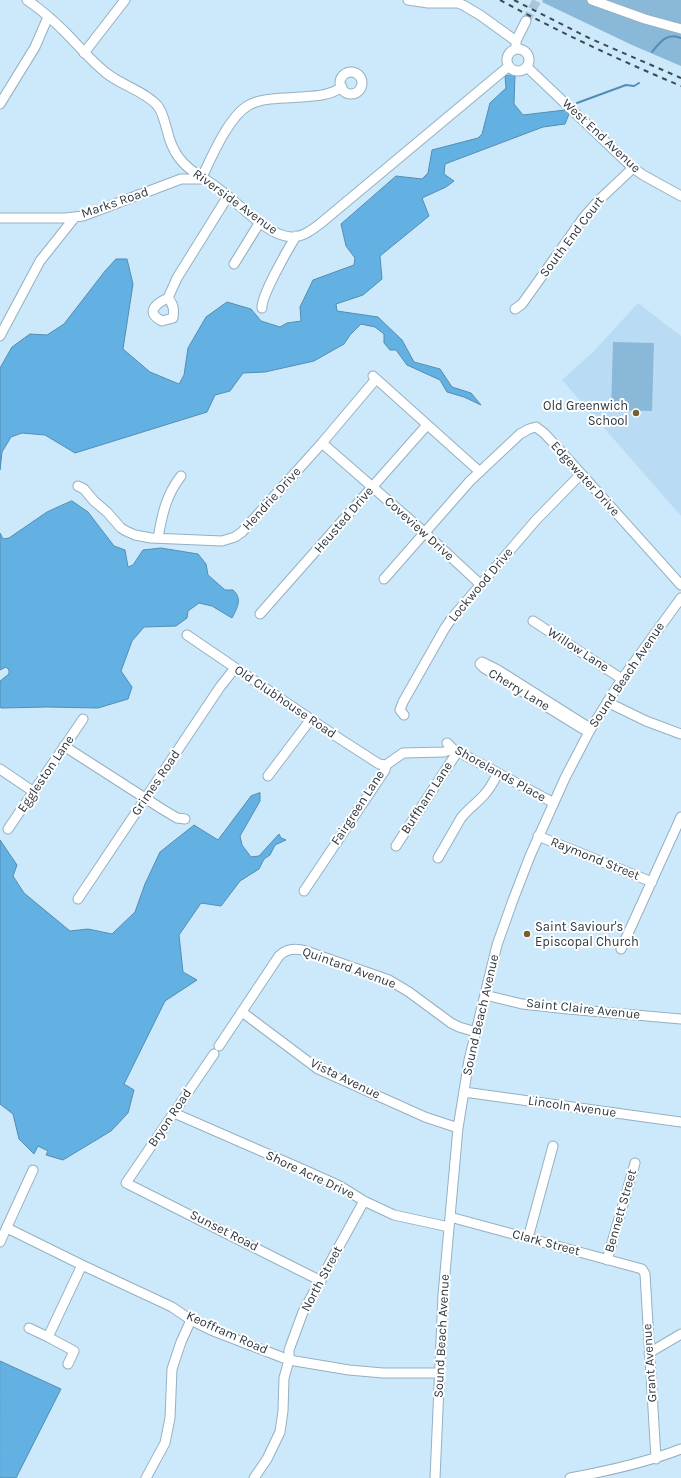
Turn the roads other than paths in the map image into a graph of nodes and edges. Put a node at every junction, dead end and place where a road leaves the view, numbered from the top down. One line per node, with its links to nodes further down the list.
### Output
1 (27, 0): 5 (street, Riverside Avenue)
2 (125, 0): 9 (street)
3 (408, 0): 8 (street)
4 (592, 0): 7 (street)
5 (48, 17): 9 (street, Riverside Avenue); 13 (street)
6 (526, 21): 8 (street)
7 (681, 29)
8 (516, 45): 10 (street); 11 (street)
9 (84, 53): 14 (street, Riverside Avenue)
10 (508, 66): 11 (street); 23 (street, Riverside Avenue)
11 (527, 67): 15 (street, West End Avenue)
12 (342, 88): 16 (street)
13 (0, 104)
14 (183, 163): 16 (street, Riverside Avenue); 17 (street)
15 (633, 168): 19 (street, West End Avenue); 27 (street, South End Court)
16 (204, 178): 17 (street, Marks Road); 18 (street, Riverside Avenue)
17 (181, 179): 20 (street, Marks Road)
18 (228, 196): 22 (street, Riverside Avenue); 25 (street)
19 (681, 196)
20 (75, 217): 21 (street, Marks Road); 28 (street)
21 (0, 218)
22 (260, 222): 23 (street, Riverside Avenue); 24 (street)
23 (296, 236): 26 (street)
24 (234, 264)
25 (168, 298)
26 (262, 308)
27 (515, 309)
28 (0, 336)
29 (427, 425): 30 (street, Hendrie Drive); 31 (street); 35 (street, Heusted Drive)
30 (322, 443): 35 (street, Coveview Drive); 37 (street, Hendrie Drive)
31 (480, 472): 32 (street, Edgewater Drive); 36 (street)
32 (581, 474): 39 (street, Lockwood Drive); 40 (street, Edgewater Drive)
33 (181, 476): 37 (street)
34 (78, 486): 37 (street, Hendrie Drive)
35 (372, 487): 36 (street, Coveview Drive); 42 (street, Heusted Drive)
36 (424, 532): 38 (street); 39 (street, Coveview Drive)
37 (158, 538)
38 (384, 579)
39 (480, 584): 48 (street, Lockwood Drive)
40 (681, 585)
41 (681, 598): 46 (street, Sound Beach Avenue)
42 (260, 614)
43 (533, 621): 46 (street, Willow Lane)
44 (187, 635): 45 (street, Old Clubhouse Road)
45 (234, 668): 50 (street, Old Clubhouse Road); 60 (street, Grimes Road)
46 (622, 679): 47 (street, Sound Beach Avenue)
47 (607, 702): 51 (street, Sound Beach Avenue); 52 (street)
48 (402, 712)
49 (83, 719): 53 (street, Eggleston Lane)
50 (311, 719): 55 (street, Old Clubhouse Road); 58 (street)
51 (590, 730): 51 (street, Cherry Lane); 61 (street, Sound Beach Avenue)
52 (681, 734)
53 (64, 746): 59 (street, Eggleston Lane); 60 (street)
54 (453, 748): 55 (street, Fairgreen Lane); 57 (street, Shorelands Place); 66 (street, Buffham Lane)
55 (386, 765): 69 (street, Fairgreen Lane)
56 (0, 769): 59 (street)
57 (498, 773): 61 (street, Shorelands Place); 67 (street)
58 (268, 776)
59 (34, 792): 64 (street, Eggleston Lane)
60 (146, 798): 63 (street); 70 (street, Grimes Road)
61 (554, 803): 65 (street, Sound Beach Avenue)
62 (681, 817): 68 (street)
63 (185, 819)
64 (8, 829)
65 (538, 836): 68 (street, Raymond Street); 72 (street, Sound Beach Avenue)
66 (396, 846)
67 (438, 858)
68 (652, 882): 71 (street)
69 (304, 891)
70 (78, 899)
71 (621, 949)
72 (485, 996): 74 (street, Saint Claire Avenue); 75 (street, Sound Beach Avenue)
73 (242, 1012): 75 (street, Quintard Avenue); 77 (street, Bryon Road); 79 (street, Vista Avenue)
74 (681, 1019)
75 (476, 1032): 76 (street, Sound Beach Avenue)
76 (464, 1092): 78 (street, Lincoln Avenue); 79 (street, Sound Beach Avenue)
77 (174, 1113): 83 (street, Bryon Road); 84 (street, Shore Acre Drive)
78 (681, 1122)
79 (458, 1128): 85 (street, Sound Beach Avenue)
80 (552, 1146): 88 (street)
81 (635, 1163): 90 (street, Bennett Street)
82 (33, 1170): 87 (street)
83 (126, 1183): 93 (street, Sunset Road)
84 (364, 1201): 86 (street, Shore Acre Drive); 93 (street, North Street)
85 (450, 1217): 86 (street, Sound Beach Avenue); 88 (street, Clark Street)
86 (449, 1227): 101 (street, Sound Beach Avenue)
87 (7, 1228): 89 (street); 91 (street, Keoffram Road)
88 (528, 1238): 90 (street, Clark Street)
89 (0, 1242)
90 (607, 1260): 92 (street, Clark Street)
91 (82, 1265): 94 (street, Keoffram Road); 97 (street)
92 (642, 1269): 98 (street, Grant Avenue)
93 (321, 1281): 99 (street, North Street)
94 (191, 1320): 99 (street, Keoffram Road); 104 (street)
95 (29, 1328): 97 (street)
96 (681, 1334): 98 (street)
97 (48, 1336): 100 (street)
98 (650, 1353): 103 (street, Grant Avenue)
99 (289, 1360): 101 (street, Keoffram Road); 105 (street, North Street)
100 (68, 1364)
101 (440, 1373): 106 (street, Sound Beach Avenue)
102 (681, 1449): 103 (street)
103 (656, 1459): 107 (street)
104 (146, 1478)
105 (254, 1478)
106 (435, 1478)
107 (575, 1478)

